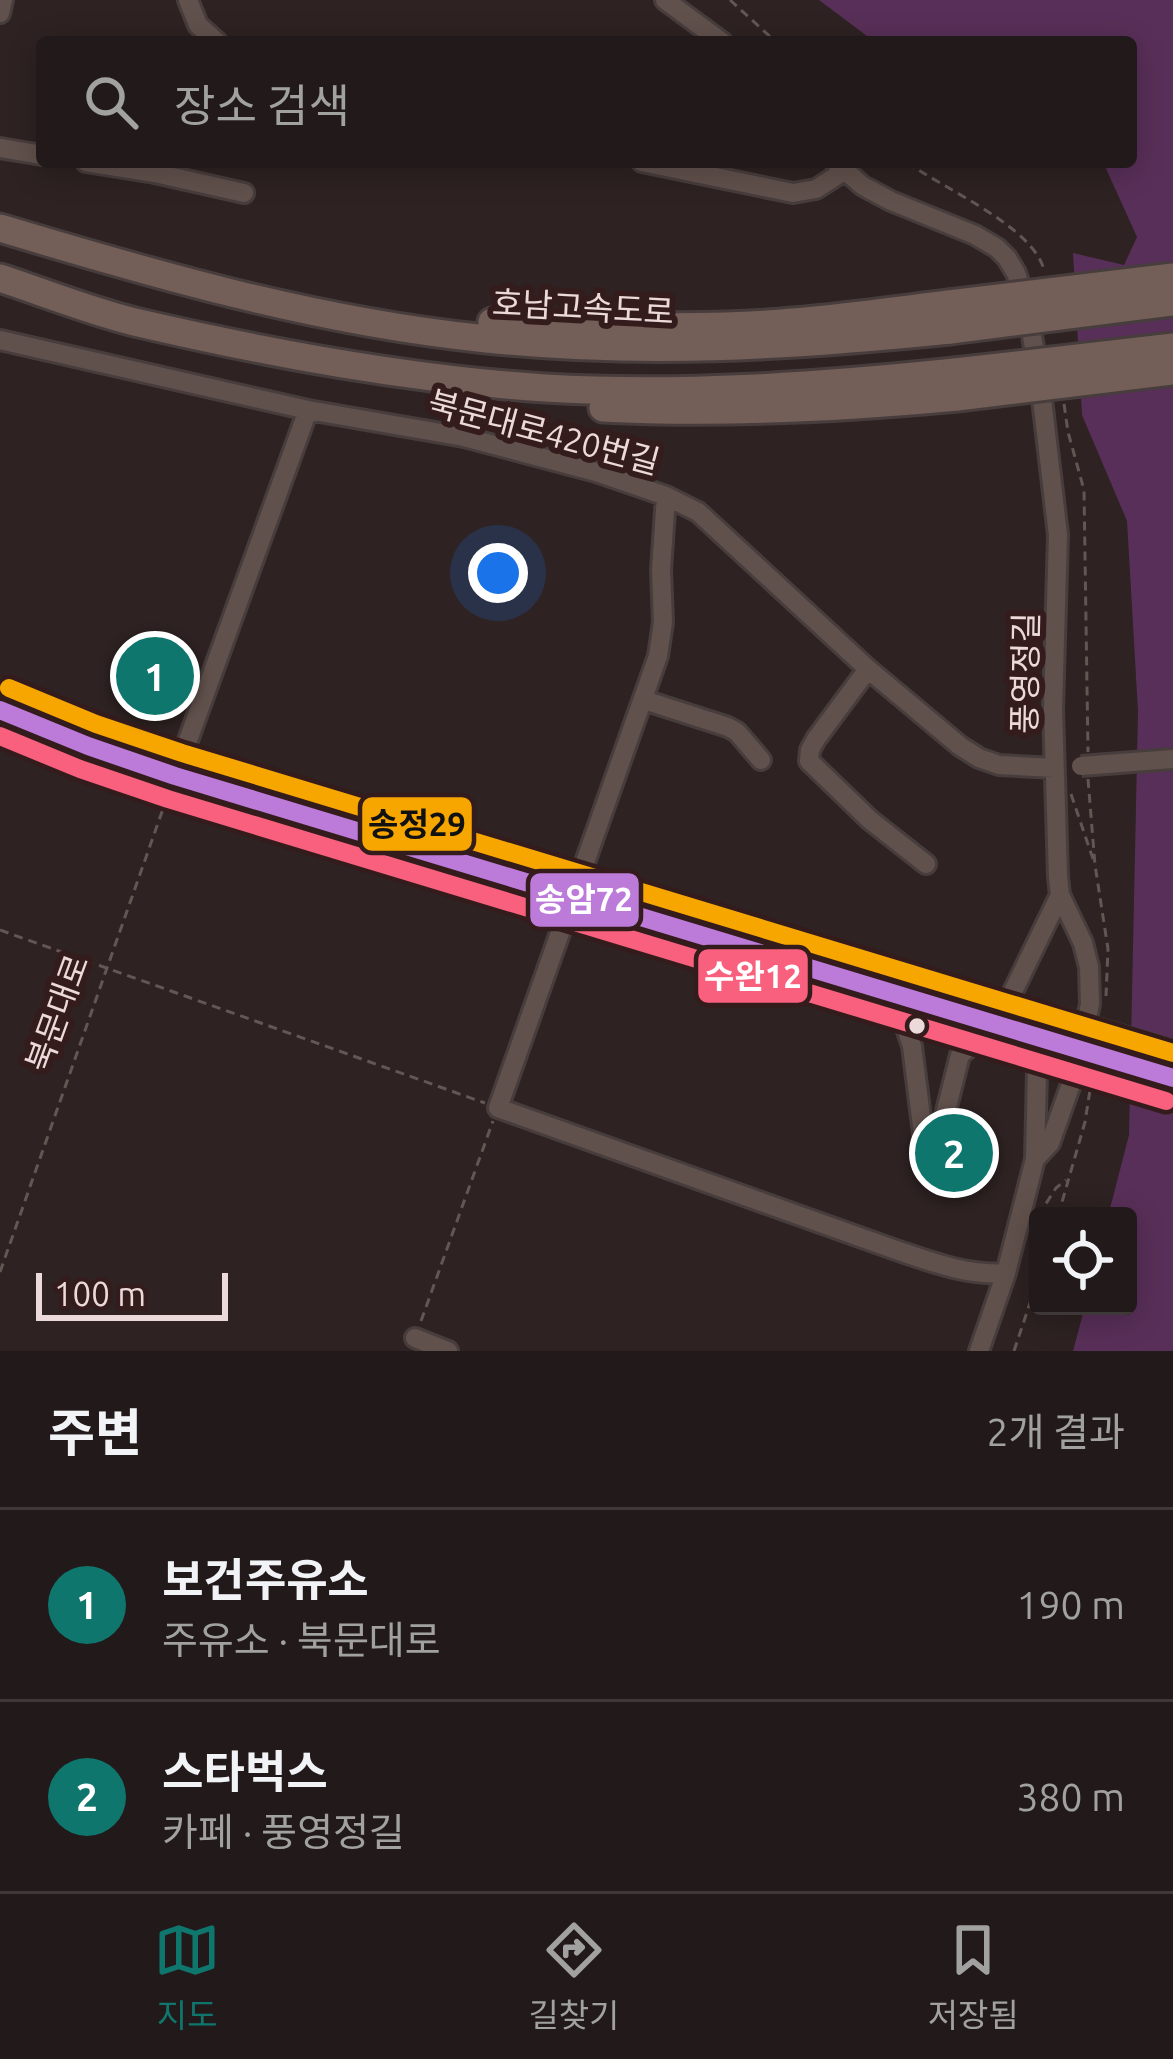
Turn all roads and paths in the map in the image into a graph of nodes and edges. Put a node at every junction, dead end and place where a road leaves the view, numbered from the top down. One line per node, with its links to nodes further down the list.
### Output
1 (3, 0): 5 (street)
2 (188, 0): 6 (street)
3 (664, 0): 7 (street)
4 (730, 0): 8 (path)
5 (0, 13)
6 (210, 36)
7 (714, 36)
8 (769, 36)
9 (0, 148): 10 (street)
10 (36, 154)
11 (124, 168): 15 (street)
12 (671, 168): 13 (street)
13 (838, 168)
14 (842, 168): 36 (street, 풍영정길)
15 (244, 193)
16 (0, 214): 21 (highway)
17 (0, 228): 21 (highway, 호남고속도로)
18 (1173, 277): 21 (highway, bridge)
19 (0, 278): 25 (highway)
20 (1173, 302): 21 (highway, 호남고속도로, bridge)
21 (950, 317)
22 (0, 340): 26 (street, 북문대로420번길)
23 (1173, 347): 25 (highway, bridge)
24 (1173, 371): 25 (highway, bridge)
25 (956, 384)
26 (308, 410): 27 (street, 북문대로420번길); 37 (street)
27 (666, 496): 28 (street, 북문대로420번길); 30 (street)
28 (868, 670): 36 (street, 북문대로420번길); 38 (street)
29 (0, 692): 37 (main road)
30 (644, 700): 35 (street); 40 (street)
31 (0, 710): 33 (main road)
32 (0, 735): 33 (street)
33 (88, 746): 37 (main road)
34 (1173, 759): 36 (street, 북문대로420번길, bridge)
35 (761, 760)
36 (1066, 767): 39 (path); 41 (street, 풍영정길)
37 (178, 769): 40 (main road); 43 (path, 북문대로)
38 (926, 863)
39 (1095, 865)
40 (576, 890): 44 (main road); 45 (main road); 49 (street)
41 (1060, 895): 45 (street); 50 (street, 풍영정길)
42 (0, 930): 43 (path)
43 (108, 969): 49 (path); 53 (path, 북문대로)
44 (896, 994): 45 (main road); 45 (street)
45 (1001, 1015): 46 (main road)
46 (1044, 1031): 47 (main road, bridge); 48 (main road, bridge); 50 (street)
47 (1173, 1054)
48 (1173, 1078)
49 (498, 1108): 54 (street); 56 (path)
50 (1034, 1159): 54 (street, 풍영정길)
51 (1070, 1177): 52 (path)
52 (1044, 1207)
53 (0, 1272)
54 (1006, 1273): 58 (street, 풍영정길)
55 (1029, 1306): 59 (path)
56 (415, 1338): 57 (street)
57 (448, 1351)
58 (979, 1351)
59 (1014, 1351)

